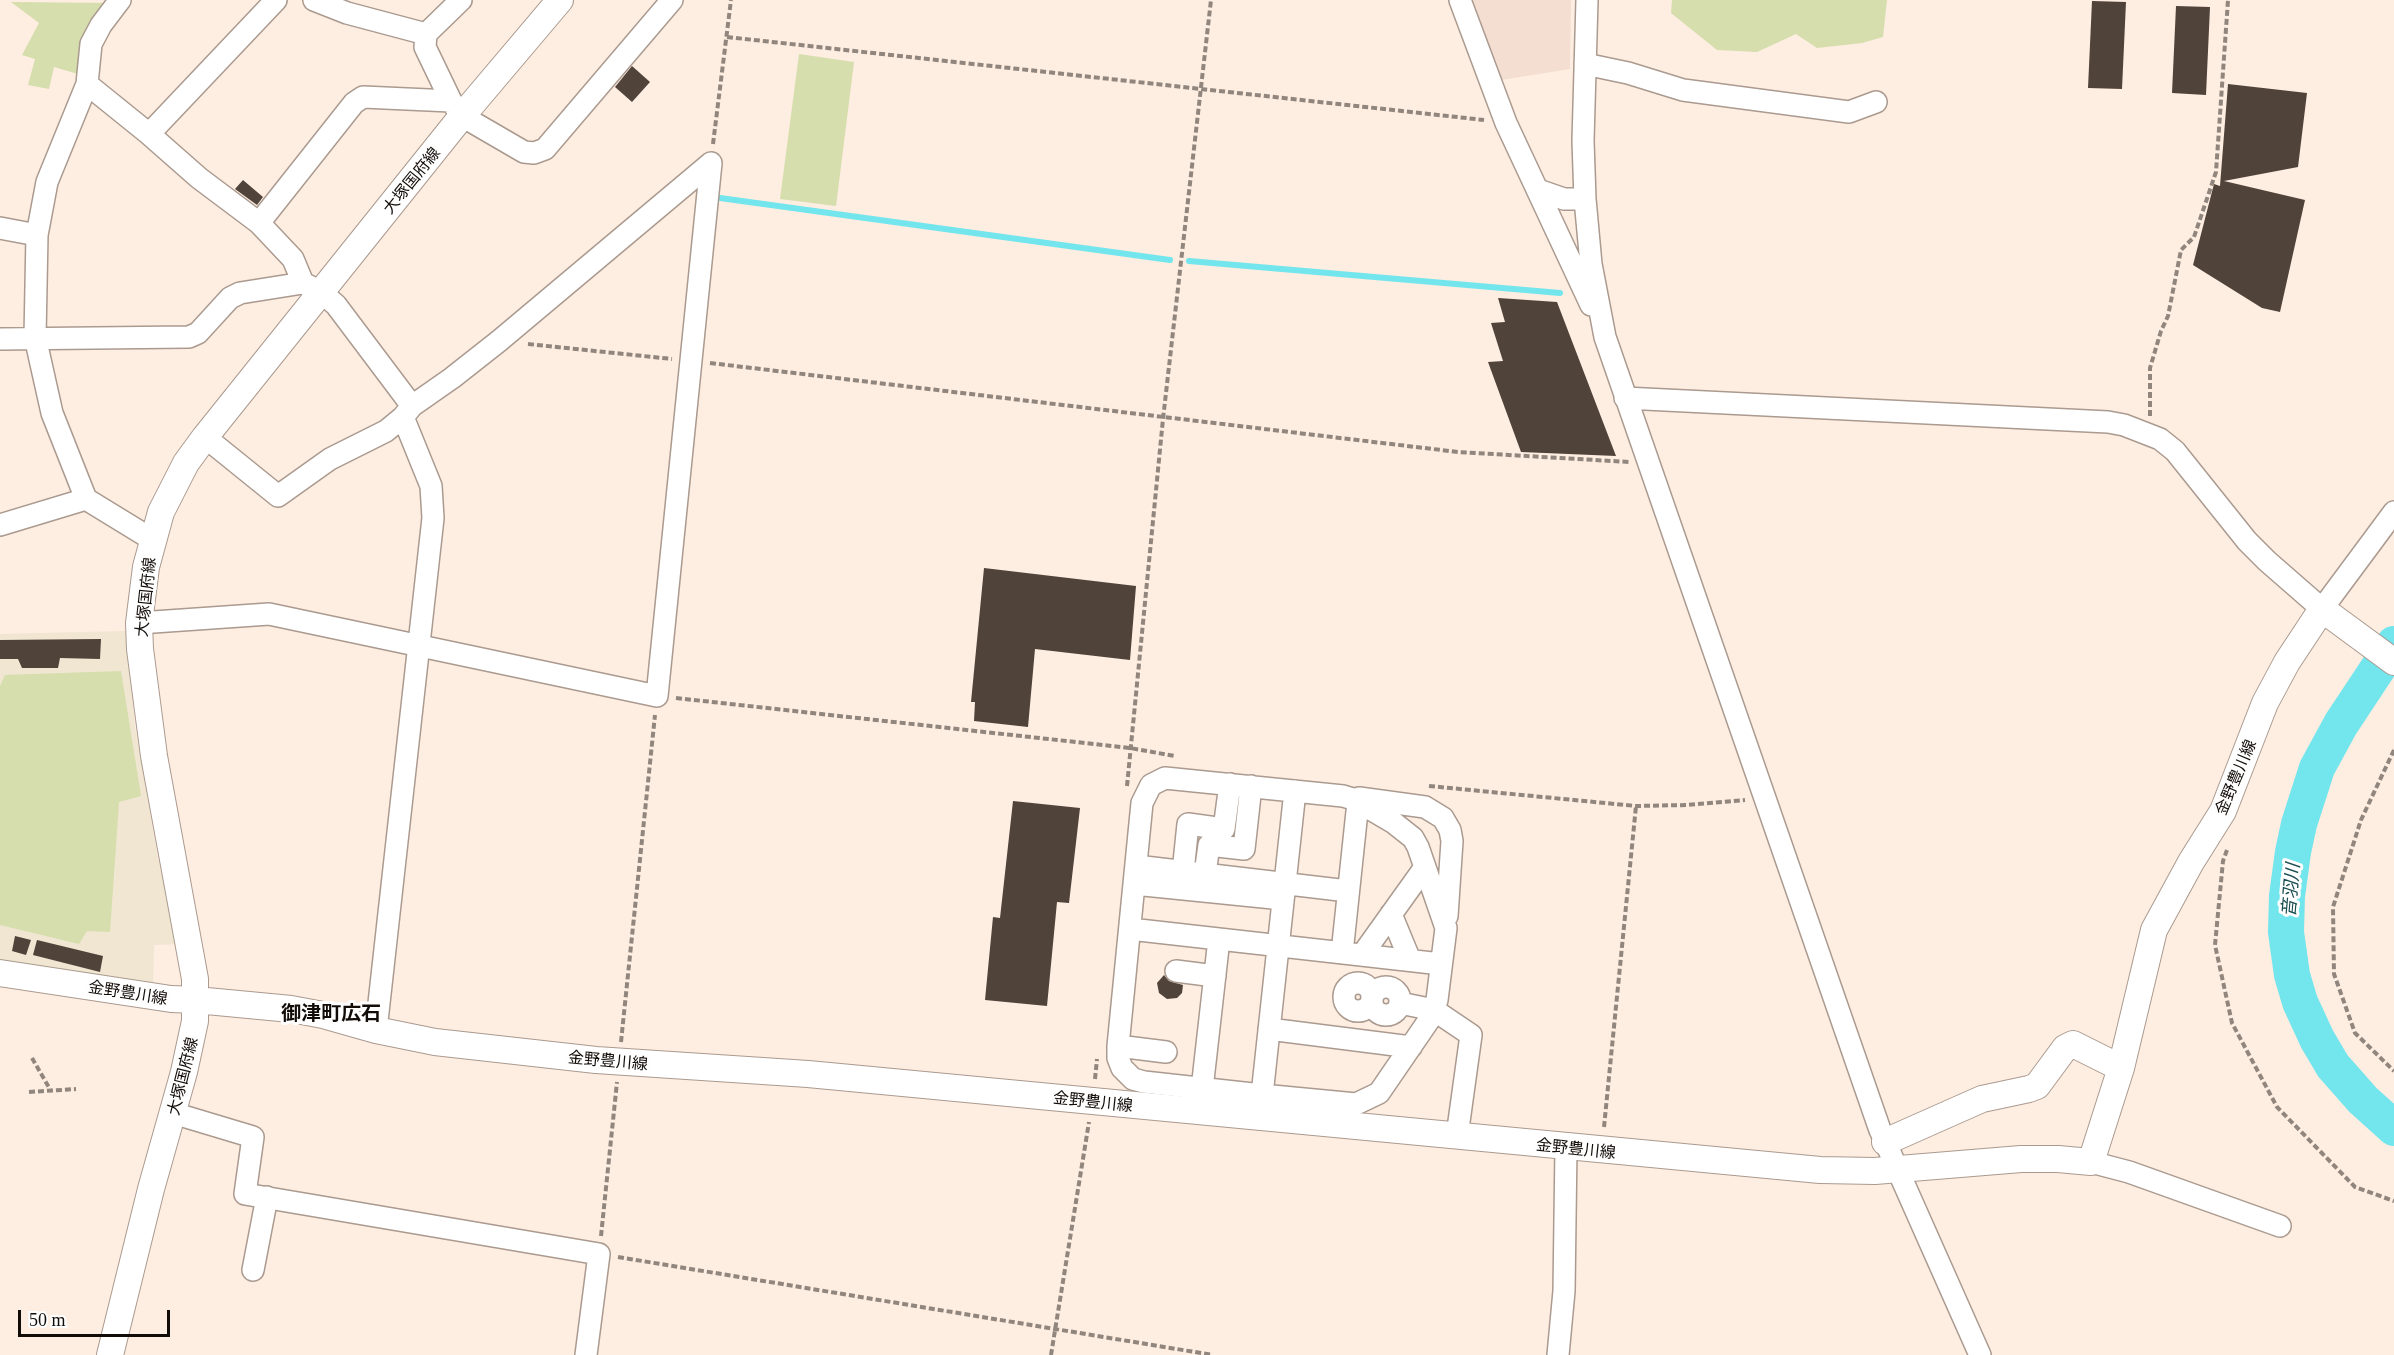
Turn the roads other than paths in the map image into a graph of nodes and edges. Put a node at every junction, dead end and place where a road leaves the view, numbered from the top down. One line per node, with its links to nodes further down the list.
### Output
1 (120, 0): 11 (street)
2 (276, 0): 14 (street)
3 (314, 0): 9 (street)
4 (461, 0): 9 (street)
5 (560, 0): 13 (main road, 大塚国府線)
6 (672, 0): 13 (street)
7 (1460, 0): 15 (street)
8 (1587, 0): 10 (street)
9 (426, 34): 13 (street)
10 (1585, 64): 12 (street); 16 (street)
11 (87, 84): 14 (street); 19 (street)
12 (1876, 102)
13 (457, 108): 17 (street); 20 (main road, 大塚国府線)
14 (149, 134): 17 (street)
15 (1538, 190): 16 (street); 22 (street)
16 (1585, 199): 22 (street)
17 (259, 223): 20 (street)
18 (0, 228): 19 (street)
19 (37, 235): 21 (street)
20 (312, 287): 21 (street); 25 (street); 26 (main road, 大塚国府線)
21 (35, 337): 23 (street); 27 (street)
22 (1605, 337): 24 (street)
23 (0, 339)
24 (1625, 398): 31 (street); 69 (street)
25 (408, 412): 26 (street); 33 (street); 33 (street)
26 (205, 437): 30 (main road, 大塚国府線)
27 (86, 499): 29 (street); 30 (street)
28 (2394, 512): 31 (street)
29 (0, 525)
30 (153, 540): 32 (main road, 大塚国府線)
31 (2327, 613): 34 (main road); 64 (main road, 金野豊川線)
32 (139, 623): 33 (street); 57 (main road, 大塚国府線)
33 (418, 645): 60 (street)
34 (2394, 662)
35 (1230, 784): 36 (street); 40 (street); 42 (street)
36 (1251, 786): 37 (street); 41 (street)
37 (1295, 791): 38 (street); 43 (street)
38 (1351, 799): 39 (street); 44 (street); 47 (street)
39 (1425, 867): 45 (street); 47 (street)
40 (1183, 872): 41 (street); 42 (street)
41 (1205, 874): 43 (street)
42 (1135, 875): 43 (street); 46 (street)
43 (1284, 891): 44 (street); 49 (street)
44 (1348, 891): 50 (street)
45 (1391, 914): 50 (street); 51 (street)
46 (1130, 928): 48 (street); 61 (street)
47 (1446, 928): 52 (street)
48 (1219, 939): 49 (street); 55 (street)
49 (1278, 945): 50 (street); 59 (street)
50 (1352, 954): 51 (street)
51 (1410, 960): 52 (street)
52 (1441, 964): 58 (street)
53 (1176, 971): 55 (street)
54 (0, 974): 57 (main road, 金野豊川線)
55 (1215, 976): 65 (street)
56 (1372, 999): 58 (street)
57 (196, 1000): 60 (main road, 金野豊川線); 67 (main road, 大塚国府線)
58 (1434, 1010): 62 (street); 68 (street)
59 (1269, 1029): 62 (street); 66 (street)
60 (376, 1030): 68 (main road, 金野豊川線)
61 (1118, 1046): 63 (street); 65 (street)
62 (1411, 1047): 66 (street)
63 (1166, 1052)
64 (2121, 1068): 69 (main road); 71 (main road, 金野豊川線)
65 (1202, 1089): 66 (street)
66 (1262, 1095)
67 (172, 1113): 73 (street); 76 (main road, 大塚国府線)
68 (1457, 1136): 70 (main road, 金野豊川線)
69 (1885, 1142): 72 (street)
70 (1566, 1147): 72 (main road, 金野豊川線); 78 (street)
71 (2091, 1162): 72 (main road, 金野豊川線); 74 (street)
72 (1896, 1169): 79 (street)
73 (267, 1197): 75 (street); 77 (street)
74 (2280, 1226)
75 (253, 1270)
76 (110, 1355)
77 (586, 1355)
78 (1558, 1355)
79 (1980, 1355)

